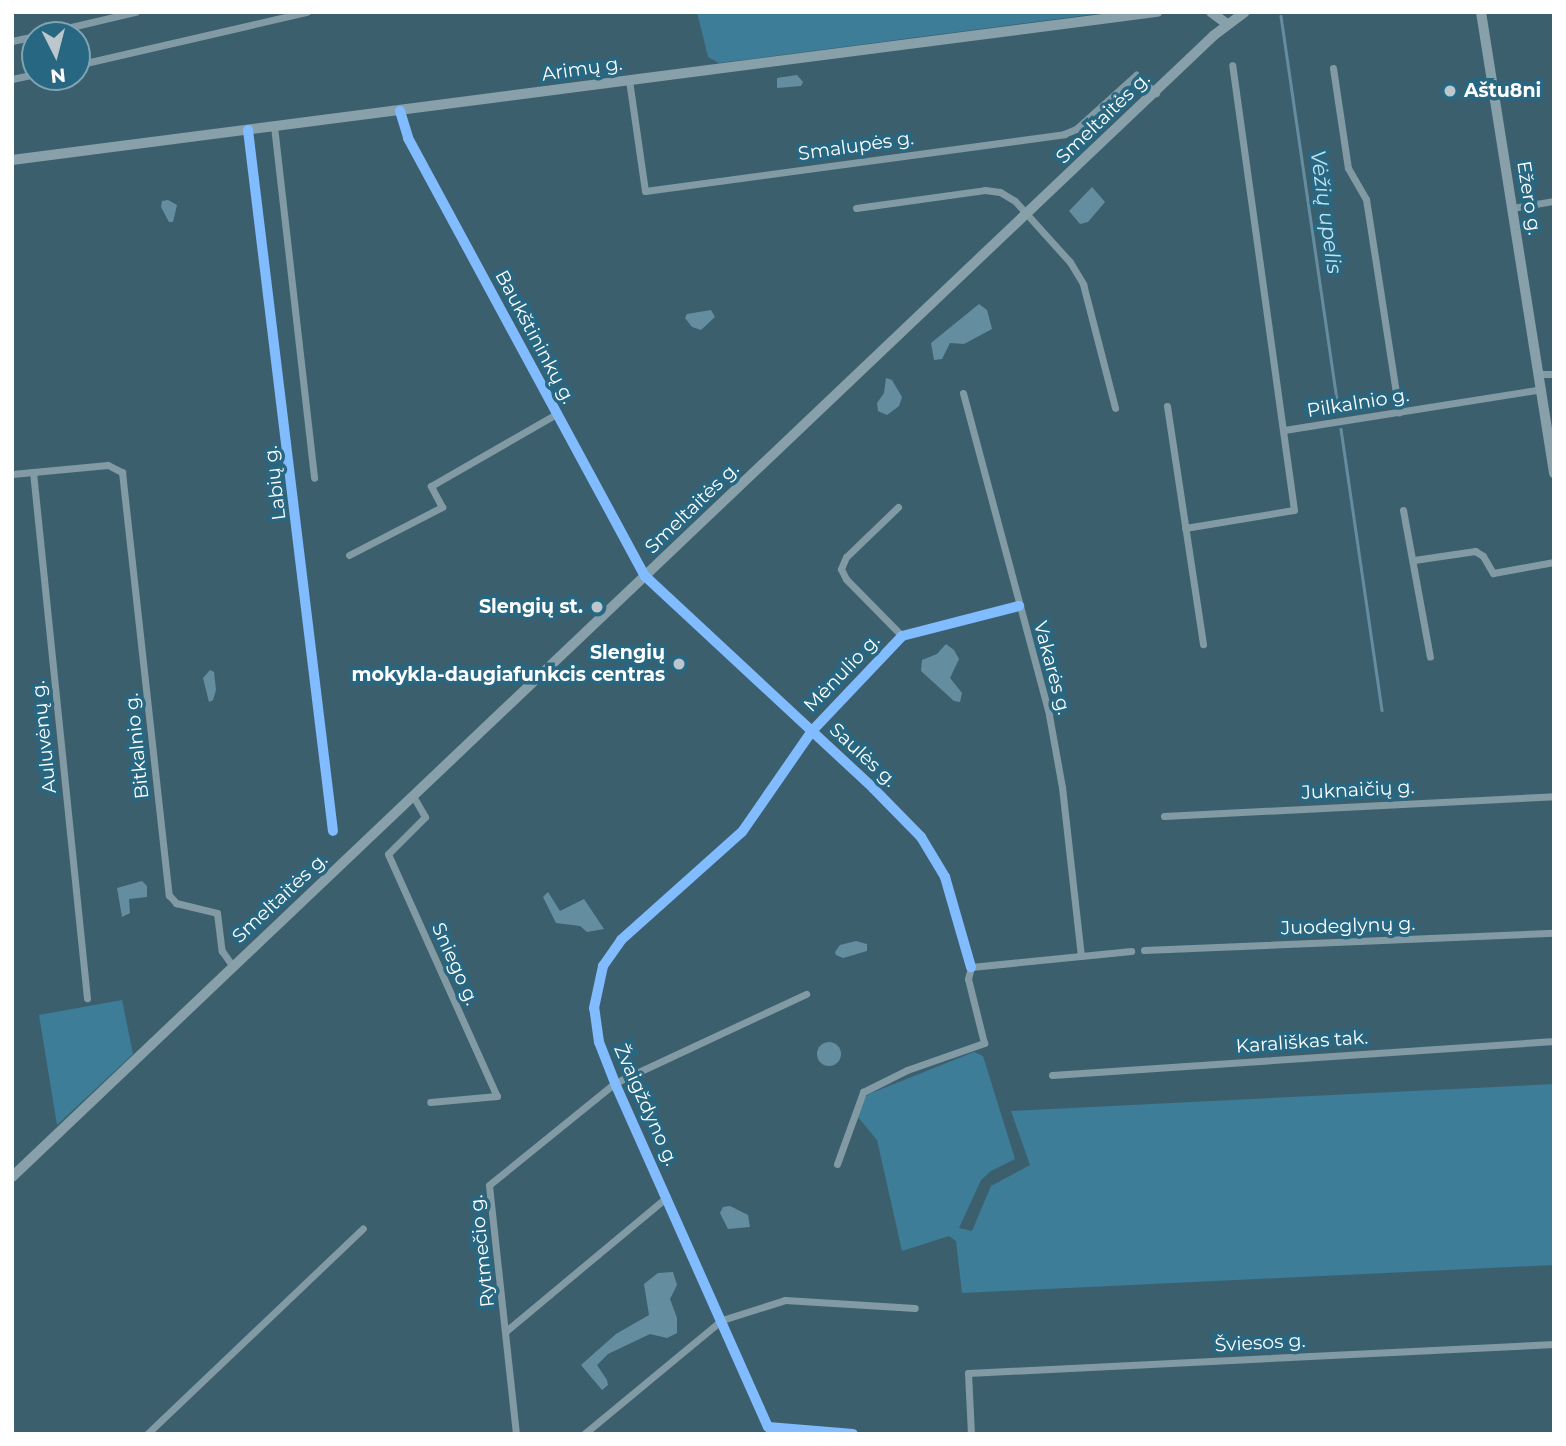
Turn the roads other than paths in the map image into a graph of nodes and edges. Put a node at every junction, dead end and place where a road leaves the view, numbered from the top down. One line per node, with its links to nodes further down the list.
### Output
1 (135, 12): 7 (street)
2 (307, 12): 9 (street)
3 (1157, 12): 12 (main road, Arimų g.)
4 (1211, 12): 8 (main road)
5 (1245, 12): 8 (main road, Smeltaitės g.)
6 (1481, 12): 20 (main road, Ežero g.)
7 (91, 22)
8 (1227, 24): 13 (main road, Smeltaitės g.)
9 (91, 62)
10 (1232, 65): 30 (street)
11 (1333, 68): 28 (street)
12 (629, 80): 13 (street, Smalupės g.); 14 (main road, Arimų g.)
13 (1156, 93): 21 (main road, Smeltaitės g.)
14 (400, 111): 15 (main road, Arimų g.); 29 (street, Baukštininkų g.)
15 (274, 127): 16 (main road, Arimų g.); 34 (street)
16 (248, 130): 17 (main road, Arimų g.); 50 (street, Labių g.)
17 (12, 160)
18 (1554, 201): 20 (street)
19 (856, 208): 21 (street)
20 (1513, 208): 22 (main road, Ežero g.)
21 (1029, 214): 27 (street); 41 (main road, Smeltaitės g.)
22 (1539, 374): 23 (street); 24 (main road, Ežero g.)
23 (1554, 374)
24 (1542, 389): 28 (street, Pilkalnio g.); 32 (main road, Ežero g.)
25 (963, 393): 42 (street, Vakarės g.)
26 (1167, 406): 37 (street)
27 (1115, 408)
28 (1399, 412): 30 (street, Pilkalnio g.)
29 (556, 414): 38 (street); 41 (street, Baukštininkų g.)
30 (1284, 430): 37 (street, Pilkalnio g.)
31 (33, 472): 33 (street); 55 (street, Bitkalnio g.); 58 (street, Auluvėnų g.)
32 (1554, 473)
33 (12, 474)
34 (314, 478)
35 (898, 507): 43 (street)
36 (1403, 510): 39 (street)
37 (1185, 528): 44 (street)
38 (349, 555)
39 (1414, 559): 40 (street); 45 (street)
40 (1554, 562)
41 (645, 576): 46 (street, Saulės g.); 47 (main road, Smeltaitės g.)
42 (1019, 606): 43 (street, Mėnulio g.); 54 (street, Vakarės g.)
43 (902, 636): 46 (street, Mėnulio g.)
44 (1203, 644)
45 (1430, 657)
46 (812, 731): 56 (street, Saulės g.); 61 (street, Žvaigždyno g.)
47 (413, 796): 55 (main road, Smeltaitės g.); 62 (street, Sniego g.)
48 (1554, 796): 49 (street, Juknaičių g.)
49 (1164, 816)
50 (333, 831)
51 (1554, 933): 52 (street, Juodeglynų g.)
52 (1144, 950)
53 (1131, 951): 54 (street)
54 (1081, 956): 56 (street)
55 (233, 967): 64 (main road, Smeltaitės g.)
56 (971, 967): 63 (street, Saulės g.)
57 (806, 994): 61 (street)
58 (87, 998)
59 (1554, 1041): 60 (street, Karališkas tak.)
60 (1052, 1075)
61 (615, 1083): 65 (street, Žvaigždyno g.); 69 (street, Rytmečio g.)
62 (430, 1101)
63 (837, 1164)
64 (12, 1177)
65 (667, 1197): 68 (street, Žvaigždyno g.); 69 (street)
66 (363, 1228): 71 (street)
67 (915, 1308): 68 (street)
68 (722, 1320): 73 (street); 74 (street, Žvaigždyno g.)
69 (506, 1331): 72 (street, Rytmečio g.)
70 (1554, 1344): 75 (street, Šviesos g.)
71 (147, 1434)
72 (516, 1434)
73 (584, 1434)
74 (853, 1434)
75 (971, 1434)

